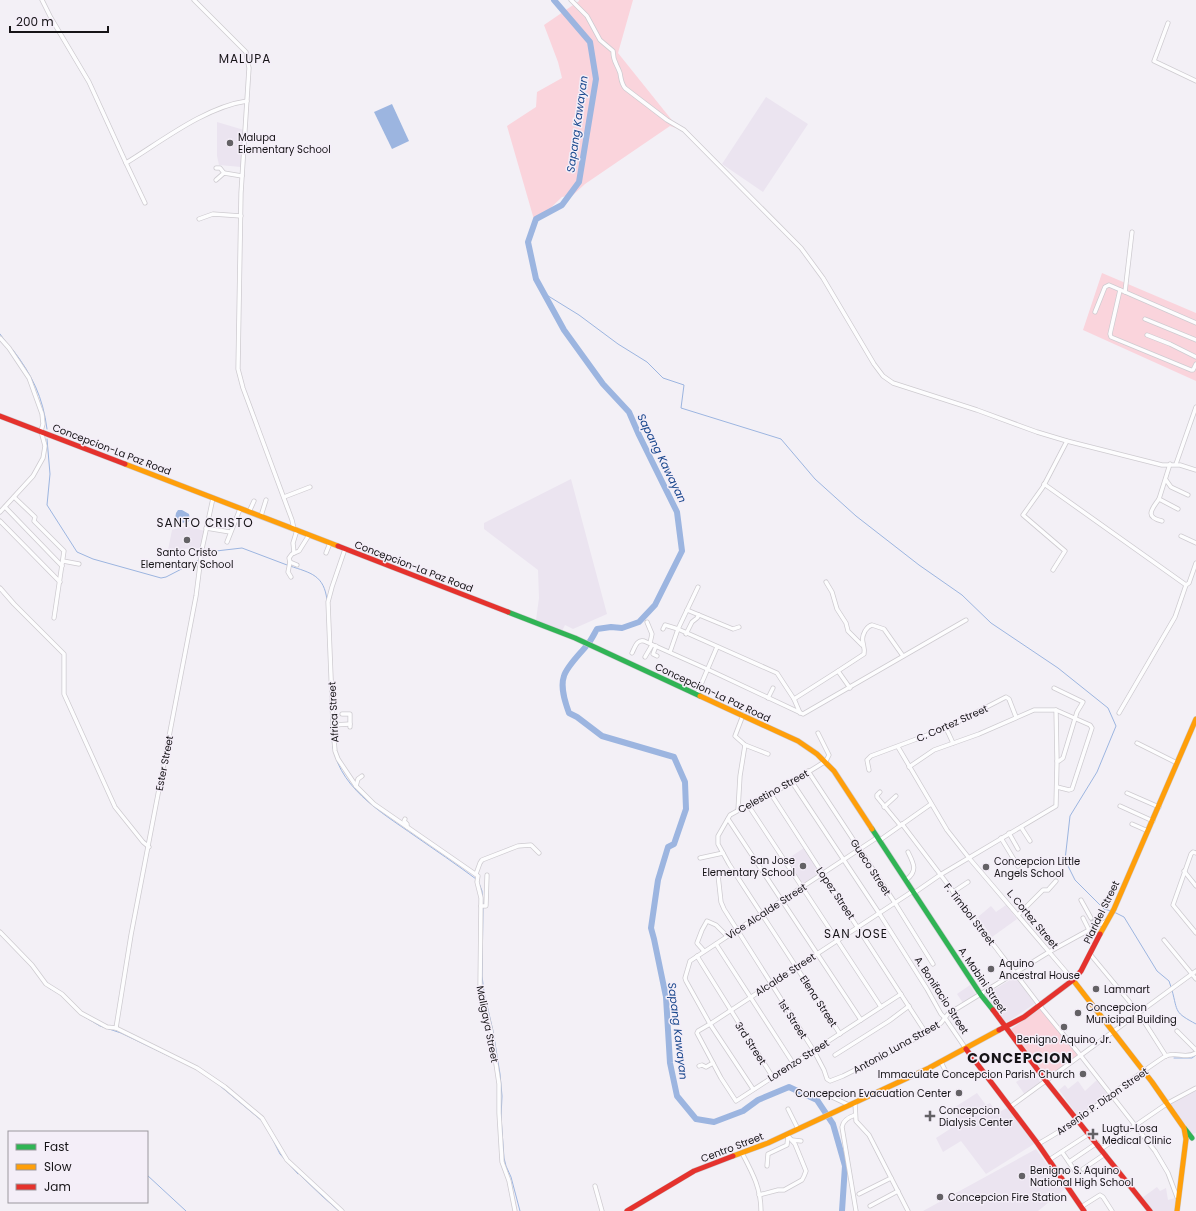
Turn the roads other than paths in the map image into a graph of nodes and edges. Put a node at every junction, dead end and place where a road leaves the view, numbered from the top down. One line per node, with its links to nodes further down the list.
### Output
1 (42, 0): 7 (street)
2 (194, 0): 6 (street)
3 (571, 0): 29 (street)
4 (1168, 23): 5 (street)
5 (1196, 81)
6 (247, 102): 7 (street); 10 (street)
7 (126, 163): 12 (street)
8 (216, 168): 9 (street)
9 (224, 173): 10 (street); 11 (street)
10 (242, 176): 13 (street)
11 (216, 180)
12 (145, 203)
13 (241, 216): 14 (street); 38 (street)
14 (199, 219)
15 (1132, 232): 17 (street)
16 (1120, 290): 17 (street); 18 (street); 25 (street)
17 (1125, 292): 20 (street)
18 (1095, 312)
19 (1145, 319): 23 (street)
20 (1196, 323)
21 (1147, 335): 24 (street)
22 (0, 338): 28 (street)
23 (1196, 340)
24 (1196, 357)
25 (1196, 364)
26 (1196, 407): 31 (street)
27 (0, 416): 28 (main road, Concepcion-La Paz Road)
28 (41, 431): 37 (street); 39 (main road, Concepcion-La Paz Road)
29 (1067, 441): 30 (street); 34 (street)
30 (1170, 464): 31 (street); 33 (street)
31 (1176, 464): 32 (street)
32 (1196, 470)
33 (1166, 480): 36 (street); 40 (street)
34 (1044, 484): 67 (street); 71 (street)
35 (310, 487): 38 (street)
36 (1188, 495)
37 (14, 497): 43 (street); 62 (street)
38 (284, 497): 52 (street)
39 (213, 498): 44 (main road, Concepcion-La Paz Road); 51 (street, Ester Street)
40 (1159, 499): 45 (street); 49 (street)
41 (266, 500): 48 (street)
42 (254, 501): 47 (street)
43 (5, 507): 46 (street); 62 (street)
44 (240, 509): 47 (main road, Concepcion-La Paz Road); 53 (street)
45 (1178, 509)
46 (0, 512)
47 (249, 512): 48 (main road, Concepcion-La Paz Road)
48 (261, 516): 52 (main road, Concepcion-La Paz Road)
49 (1162, 520)
50 (0, 521): 69 (street)
51 (206, 528): 53 (street); 149 (street, Ester Street)
52 (295, 529): 54 (main road, Concepcion-La Paz Road); 60 (street)
53 (230, 532): 56 (street)
54 (308, 535): 57 (main road, Concepcion-La Paz Road); 60 (street)
55 (1181, 536): 58 (street)
56 (227, 542)
57 (330, 543): 59 (main road, Concepcion-La Paz Road); 61 (street)
58 (1196, 543)
59 (345, 548): 97 (main road, Concepcion-La Paz Road); 108 (street, Africa Street)
60 (294, 553): 65 (street)
61 (326, 553)
62 (62, 563): 64 (street); 69 (street)
63 (1196, 563): 71 (street)
64 (79, 564)
65 (289, 564): 66 (street); 68 (street)
66 (298, 565)
67 (1053, 570)
68 (292, 577)
69 (60, 582): 76 (street)
70 (826, 582): 85 (street)
71 (1186, 585): 101 (street)
72 (698, 587): 74 (street)
73 (0, 588): 149 (street)
74 (687, 610): 75 (street); 81 (street)
75 (699, 615): 79 (street); 82 (street)
76 (54, 618)
77 (966, 620): 90 (street)
78 (648, 622): 83 (street)
79 (739, 627)
80 (663, 629): 81 (street)
81 (678, 630): 82 (street); 87 (street)
82 (686, 634): 86 (street)
83 (651, 644): 84 (street); 88 (street); 91 (street)
84 (656, 646): 87 (street); 89 (street)
85 (863, 646): 90 (street); 93 (street)
86 (717, 647): 92 (street); 99 (street)
87 (670, 652): 92 (street)
88 (632, 653)
89 (657, 656)
90 (903, 656): 95 (street)
91 (645, 657)
92 (707, 669): 97 (street); 98 (street)
93 (838, 671): 95 (street); 99 (street)
94 (773, 688): 98 (street)
95 (850, 688): 102 (street)
96 (1054, 688): 106 (street)
97 (696, 694): 104 (main road, Concepcion-La Paz Road)
98 (768, 698): 102 (street)
99 (794, 698): 102 (street)
100 (1056, 710): 105 (street); 106 (street); 118 (street)
101 (1119, 712)
102 (800, 713)
103 (342, 714): 108 (street)
104 (742, 715): 113 (street); 115 (main road, Concepcion-La Paz Road)
105 (1016, 717): 109 (street, C. Cortez Street); 111 (street)
106 (1075, 718): 118 (street); 126 (street)
107 (1196, 719): 119 (main road, Plaridel Street)
108 (333, 725): 125 (street, Africa Street)
109 (946, 728): 111 (street); 114 (street, C. Cortez Street)
110 (818, 733): 117 (street)
111 (953, 743): 120 (street)
112 (1137, 743): 119 (street)
113 (745, 745): 116 (street); 136 (street)
114 (898, 746): 120 (street, L. Cortez Street); 121 (street, C. Cortez Street)
115 (813, 750): 117 (main road, A. Mabini Street)
116 (768, 754)
117 (826, 761): 122 (street, Celestino Street); 147 (main road, A. Mabini Street)
118 (1057, 761): 126 (street)
119 (1177, 763): 135 (main road, Plaridel Street)
120 (909, 767): 131 (street, L. Cortez Street)
121 (869, 770)
122 (808, 771): 124 (street, Celestino Street); 152 (street, Gueco Street)
123 (362, 776): 125 (street)
124 (792, 782): 129 (street, Celestino Street); 159 (street, A. Bonifacio Street)
125 (356, 786): 142 (street, Africa Street)
126 (1057, 787): 143 (street, Alcalde Street)
127 (880, 792): 134 (street)
128 (1127, 793): 135 (street)
129 (772, 794): 132 (street, Celestino Street); 164 (street, Lopez Street)
130 (896, 796): 134 (street)
131 (931, 804): 140 (street, Vice Alcalde Street); 158 (street, L. Cortez Street)
132 (748, 805): 136 (street, Celestino Street); 171 (street)
133 (1120, 806): 139 (street)
134 (884, 807): 140 (street, F. Timbol Street)
135 (1159, 807): 139 (main road, Plaridel Street)
136 (738, 810): 138 (street, Celestino Street)
137 (404, 819): 142 (street)
138 (728, 819): 150 (street, Celestino Street); 175 (street)
139 (1153, 821): 144 (main road, Plaridel Street)
140 (901, 824): 147 (street, Vice Alcalde Street); 166 (street, F. Timbol Street)
141 (1132, 824): 144 (street)
142 (407, 827): 162 (street, Africa Street)
143 (1021, 827): 145 (street, Alcalde Street); 148 (street)
144 (1148, 831): 183 (main road, Plaridel Street)
145 (1009, 833): 146 (street, Alcalde Street); 151 (street)
146 (1001, 838): 158 (street, Alcalde Street); 160 (street)
147 (879, 839): 152 (street, Vice Alcalde Street); 167 (main road, A. Mabini Street)
148 (1030, 841)
149 (148, 847): 217 (street, Ester Street)
150 (720, 848): 155 (street, Elena Street)
151 (1018, 849)
152 (860, 850): 159 (street, Vice Alcalde Street); 176 (street, Gueco Street)
153 (908, 852): 167 (street)
154 (539, 853): 162 (street)
155 (722, 853): 157 (street); 179 (street, Elena Street)
156 (1196, 853): 161 (street)
157 (700, 858)
158 (969, 858): 166 (street, Alcalde Street); 180 (street, L. Cortez Street)
159 (843, 860): 164 (street, Vice Alcalde Street); 178 (street, A. Bonifacio Street)
160 (1018, 866)
161 (1184, 871): 170 (street); 188 (street)
162 (476, 874): 177 (street, Maligaya Street)
163 (487, 874): 177 (street)
164 (823, 874): 171 (street, Vice Alcalde Street); 184 (street, Lopez Street)
165 (718, 875): 185 (street, 1st Street)
166 (940, 875): 172 (street, Alcalde Street); 173 (street, F. Timbol Street)
167 (906, 880): 172 (main road, A. Mabini Street)
168 (1056, 881): 180 (street)
169 (968, 882): 173 (street)
170 (1196, 886)
171 (802, 887): 175 (street, Vice Alcalde Street); 190 (street)
172 (913, 892): 176 (street, Alcalde Street); 207 (main road, A. Mabini Street)
173 (953, 892): 201 (street, F. Timbol Street)
174 (1081, 900): 182 (street)
175 (782, 901): 179 (street, Vice Alcalde Street); 195 (street)
176 (895, 903): 178 (street, Alcalde Street); 198 (street, Gueco Street)
177 (482, 906): 277 (street, Maligaya Street)
178 (879, 913): 184 (street, Alcalde Street); 214 (street, A. Bonifacio Street)
179 (762, 914): 185 (street, Vice Alcalde Street); 199 (street, Elena Street)
180 (1018, 915): 194 (street, L. Cortez Street)
181 (1083, 918): 186 (street)
182 (1091, 918)
183 (1107, 921): 186 (street, Antonio Luna Street); 196 (main road, Plaridel Street)
184 (858, 926): 190 (street, Alcalde Street); 206 (street, Lopez Street)
185 (737, 930): 189 (street, Vice Alcalde Street); 205 (street, 1st Street)
186 (1089, 930): 194 (street, Antonio Luna Street)
187 (0, 932): 217 (street)
188 (1196, 933)
189 (727, 936): 192 (street, Vice Alcalde Street); 193 (street)
190 (837, 940): 195 (street, Alcalde Street); 211 (street)
191 (1164, 940): 202 (street)
192 (716, 944): 193 (street, Vice Alcalde Street); 208 (street)
193 (704, 951): 197 (street, Vice Alcalde Street)
194 (1049, 952): 201 (street, Antonio Luna Street); 204 (street, L. Cortez Street)
195 (817, 953): 199 (street, Alcalde Street); 215 (street)
196 (1090, 954): 204 (main road, Plaridel Street); 213 (street)
197 (697, 956): 212 (street, 3rd Street); 216 (street, Vice Alcalde Street)
198 (933, 964)
199 (796, 966): 205 (street, Alcalde Street); 222 (street, Elena Street)
200 (1196, 971): 202 (street)
201 (1016, 973): 207 (street, Antonio Luna Street); 210 (street, F. Timbol Street)
202 (1192, 974): 203 (street); 213 (street)
203 (1196, 979)
204 (1073, 980): 210 (main road, Plaridel Street); 221 (main road, L. Cortez Street)
205 (770, 984): 208 (street, Alcalde Street); 225 (street, 1st Street)
206 (901, 994): 209 (street, Lopez Street); 211 (street, Lorenzo Street)
207 (981, 994): 214 (street, Antonio Luna Street); 218 (main road, A. Mabini Street)
208 (751, 997): 212 (street, Alcalde Street); 232 (street)
209 (909, 1006): 220 (street, Lopez Street); 227 (street)
210 (1040, 1006): 218 (main road, Plaridel Street); 228 (street, F. Timbol Street)
211 (881, 1007): 215 (street, Lorenzo Street)
212 (730, 1010): 216 (street, Alcalde Street); 236 (street, 3rd Street)
213 (1139, 1013): 221 (street); 229 (street)
214 (945, 1018): 220 (street, Antonio Luna Street); 223 (street, A. Bonifacio Street)
215 (861, 1020): 222 (street, Lorenzo Street)
216 (710, 1024): 231 (street, Alcalde Street); 240 (street)
217 (116, 1028): 276 (street)
218 (1005, 1028): 223 (main road, Plaridel Street); 238 (main road, A. Mabini Street)
219 (1177, 1031): 224 (street)
220 (926, 1032): 237 (street, Antonio Luna Street)
221 (1114, 1032): 228 (street); 234 (main road, L. Cortez Street)
222 (840, 1034): 225 (street, Lorenzo Street)
223 (966, 1049): 230 (main road, Plaridel Street); 246 (main road, A. Bonifacio Street)
224 (1196, 1050)
225 (814, 1051): 232 (street, Lorenzo Street); 237 (street, 1st Street)
226 (1196, 1053): 229 (street)
227 (835, 1055)
228 (1081, 1056): 238 (street); 241 (street, F. Timbol Street)
229 (1166, 1056): 234 (street, Arsenio P. Dizon Street)
230 (942, 1062): 235 (street); 243 (main road, Plaridel Street)
231 (713, 1063): 233 (street); 240 (street, Lorenzo Street)
232 (793, 1063): 236 (street, Lorenzo Street)
233 (699, 1066)
234 (1144, 1071): 241 (street, Arsenio P. Dizon Street); 244 (main road, L. Cortez Street)
235 (947, 1074)
236 (772, 1076): 240 (street, Lorenzo Street)
237 (827, 1079)
238 (1046, 1081): 246 (street); 249 (main road, A. Mabini Street)
239 (1196, 1088): 244 (street)
240 (753, 1089)
241 (1110, 1095): 249 (street, Arsenio P. Dizon Street); 250 (street, F. Timbol Street)
242 (832, 1097): 245 (street)
243 (855, 1103): 245 (main road, Plaridel Street); 248 (street)
244 (1168, 1104): 250 (street); 252 (main road, L. Cortez Street)
245 (848, 1106): 251 (main road, Centro Street)
246 (1010, 1107): 259 (main road, A. Bonifacio Street)
247 (788, 1109): 251 (street)
248 (855, 1115): 268 (street); 281 (street)
249 (1078, 1120): 253 (main road, A. Mabini Street); 259 (street, Arsenio P. Dizon Street)
250 (1135, 1126): 261 (street); 273 (street, F. Timbol Street)
251 (798, 1129): 254 (main road, Centro Street)
252 (1185, 1129): 255 (main road); 256 (main road, L. Cortez Street)
253 (1089, 1134): 258 (main road, A. Mabini Street); 260 (street)
254 (789, 1136): 257 (street); 262 (main road, Centro Street); 265 (street); 272 (street)
255 (1194, 1137): 256 (main road)
256 (1186, 1139): 273 (main road, L. Cortez Street)
257 (801, 1141)
258 (1097, 1143): 261 (main road, A. Mabini Street); 264 (street)
259 (1038, 1144): 263 (main road, A. Bonifacio Street)
260 (1062, 1152): 263 (street); 264 (street)
261 (1103, 1152): 266 (street); 284 (main road, A. Mabini Street)
262 (742, 1153): 272 (street); 279 (main road, Centro Street)
263 (1049, 1160): 275 (main road, A. Bonifacio Street)
264 (1069, 1162): 267 (street)
265 (767, 1166)
266 (1083, 1169)
267 (1075, 1171)
268 (890, 1178): 270 (street); 271 (street)
269 (595, 1186): 278 (street)
270 (898, 1191): 274 (street); 282 (street)
271 (859, 1194)
272 (759, 1195): 280 (street)
273 (1178, 1198): 285 (main road, L. Cortez Street)
274 (870, 1206)
275 (1083, 1209): 283 (street)
276 (342, 1211)
277 (516, 1211)
278 (602, 1211)
279 (627, 1211)
280 (761, 1211)
281 (856, 1211)
282 (908, 1211)
283 (1112, 1211)
284 (1150, 1211)
285 (1177, 1211)

